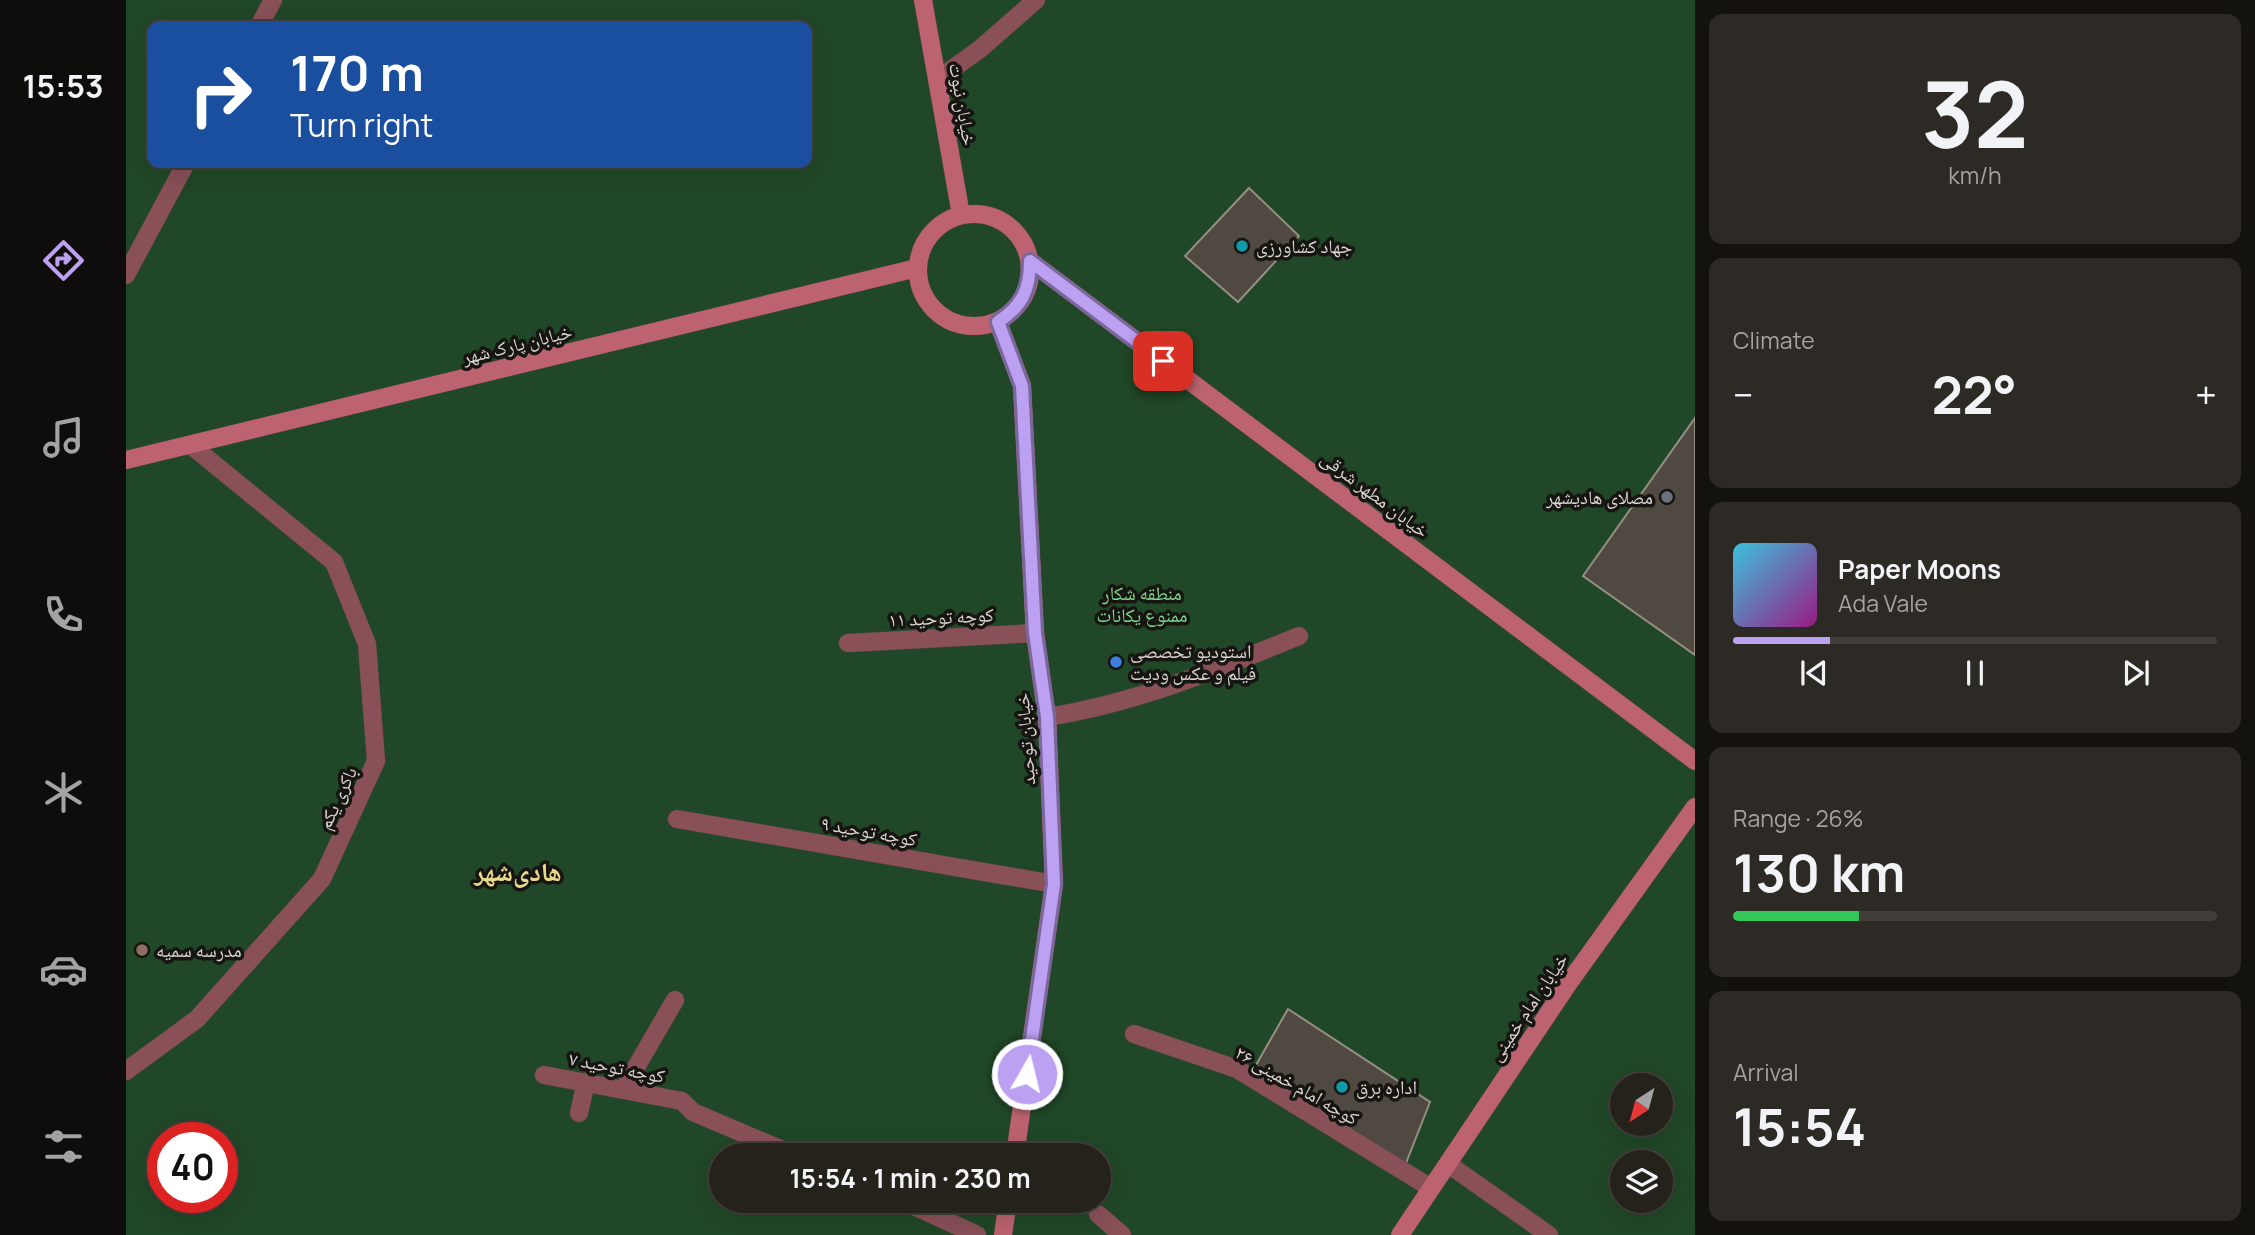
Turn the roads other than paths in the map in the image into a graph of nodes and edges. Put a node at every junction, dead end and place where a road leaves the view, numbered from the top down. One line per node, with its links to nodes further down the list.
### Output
1 (273, 0): 4 (street)
2 (923, 0): 5 (street, خیابان نبوت)
3 (1036, 0): 5 (street)
4 (262, 21)
5 (937, 80): 7 (street, خیابان نبوت)
6 (183, 168): 10 (street)
7 (961, 215): 8 (street); 9 (street)
8 (1030, 261): 11 (street); 18 (street, خیابان مطهر شرقی)
9 (917, 268): 11 (street); 12 (street, خیابان پارک شهر)
10 (126, 275)
11 (998, 322): 14 (street, خیابان توحید)
12 (192, 446): 13 (street, خیابان پارک شهر); 24 (street, باکری یکم)
13 (126, 460)
14 (1035, 633): 16 (street, کوچه توحید ۱۱); 17 (street, خیابان توحید)
15 (1299, 636): 17 (street)
16 (848, 643)
17 (1047, 717): 21 (street, خیابان توحید)
18 (1695, 761)
19 (1695, 807): 31 (street, خیابان امام خمینی)
20 (677, 819): 21 (street, کوچه توحید ۹)
21 (1054, 884): 30 (street, خیابان توحید)
22 (675, 1000): 27 (street)
23 (1134, 1034): 32 (street, کوچه امام خمینی ۲۶)
24 (126, 1071)
25 (544, 1075): 26 (street, کوچه توحید ۷)
26 (586, 1082): 27 (street, کوچه توحید ۷); 28 (street)
27 (624, 1088): 29 (street, کوچه توحید ۷)
28 (579, 1114)
29 (766, 1143)
30 (1017, 1143)
31 (1448, 1164): 32 (street, خیابان امام خمینی); 40 (street)
32 (1431, 1188): 39 (street, خیابان امام خمینی)
33 (929, 1213): 36 (street)
34 (1006, 1213): 37 (street)
35 (1098, 1214): 38 (street)
36 (976, 1235)
37 (1003, 1235)
38 (1122, 1235)
39 (1400, 1235)
40 (1549, 1235)

